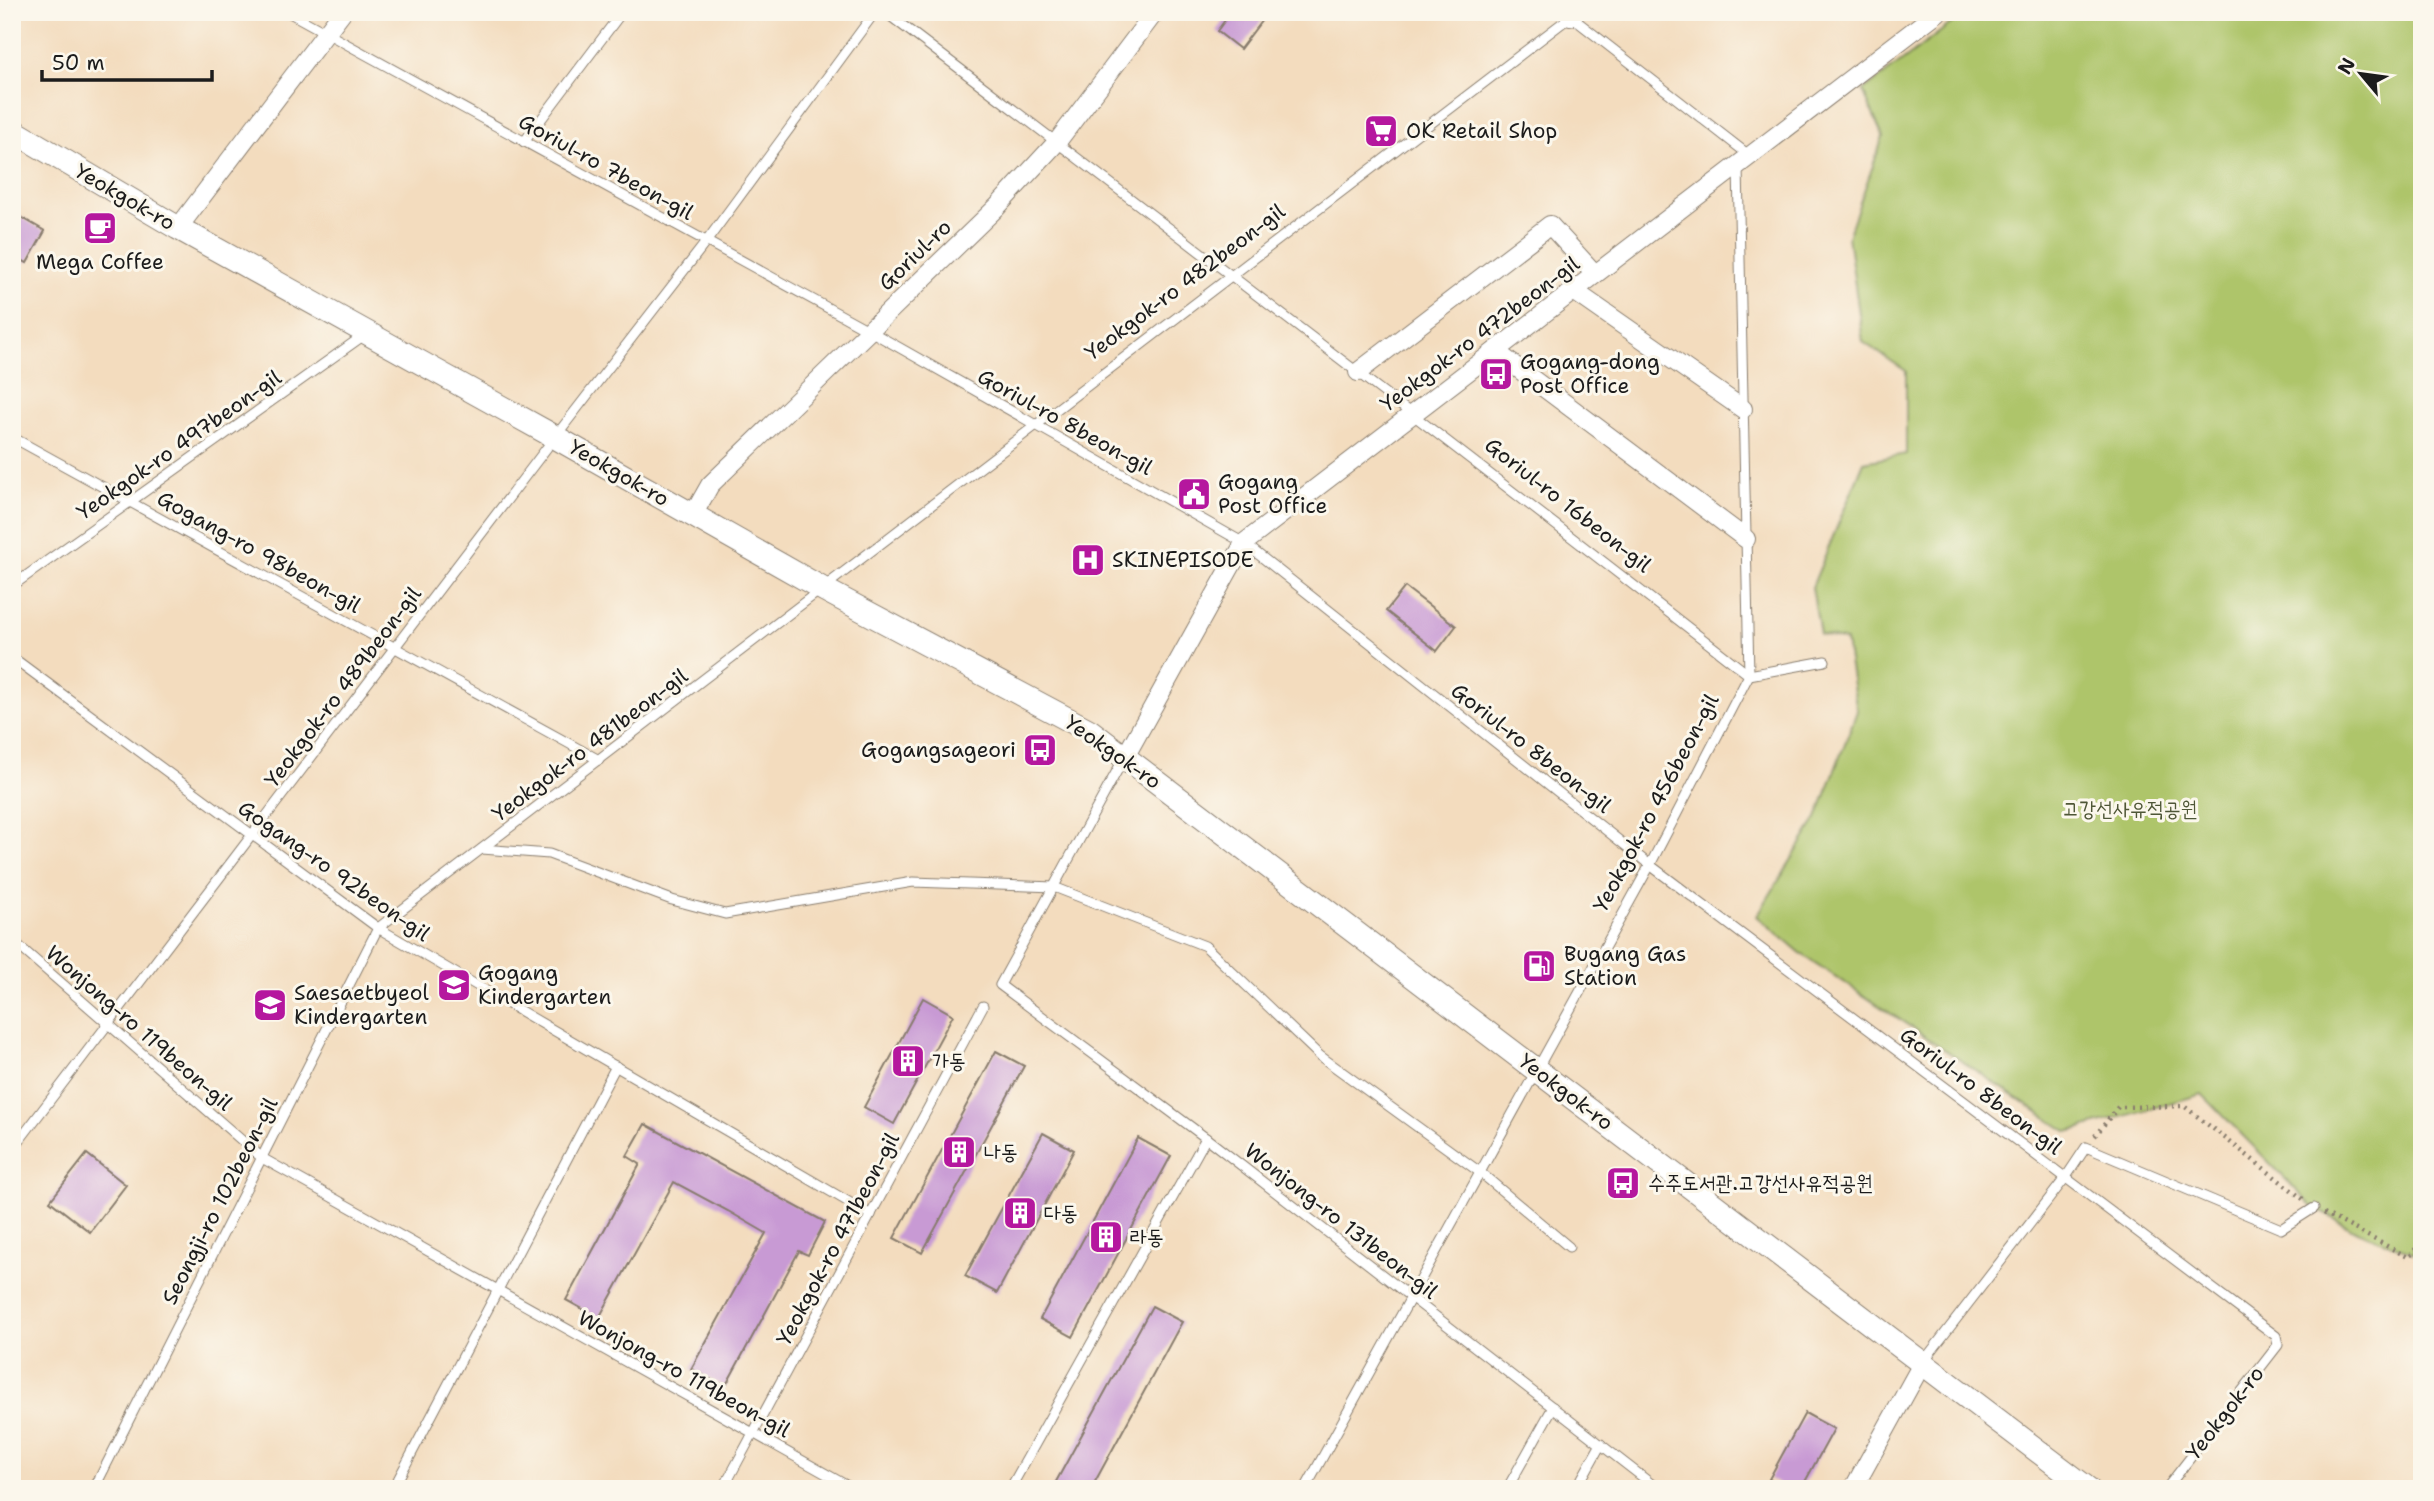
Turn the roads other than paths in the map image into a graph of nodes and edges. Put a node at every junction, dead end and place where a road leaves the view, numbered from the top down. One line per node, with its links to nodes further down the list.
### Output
1 (288, 12): 9 (lane, Goriul-ro 7beon-gil)
2 (342, 12): 9 (street)
3 (622, 12): 11 (lane)
4 (875, 12): 15 (lane, Yeokgok-ro 489beon-gil)
5 (886, 12): 12 (lane, Goriul-ro 16beon-gil)
6 (1155, 12): 12 (street, Goriul-ro)
7 (1938, 12): 13 (street, Yeokgok-ro 472beon-gil)
8 (1570, 14): 13 (lane); 17 (lane, Yeokgok-ro 482beon-gil)
9 (326, 34): 11 (lane, Goriul-ro 7beon-gil); 14 (street)
10 (12, 131): 14 (street, Yeokgok-ro)
11 (524, 142): 15 (lane, Goriul-ro 7beon-gil)
12 (1057, 142): 17 (lane, Goriul-ro 16beon-gil); 19 (street, Goriul-ro)
13 (1744, 161): 16 (street, Yeokgok-ro 472beon-gil); 23 (lane, Yeokgok-ro 456beon-gil)
14 (178, 228): 20 (street, Yeokgok-ro)
15 (706, 242): 19 (lane, Goriul-ro 7beon-gil); 27 (lane, Yeokgok-ro 489beon-gil)
16 (1595, 274): 18 (street, Yeokgok-ro 472beon-gil); 22 (street)
17 (1230, 276): 22 (lane, Goriul-ro 16beon-gil); 25 (lane, Yeokgok-ro 482beon-gil)
18 (1574, 291): 21 (street, Yeokgok-ro 472beon-gil); 23 (street)
19 (870, 331): 25 (lane, Goriul-ro 8beon-gil); 29 (street, Goriul-ro)
20 (367, 333): 27 (street, Yeokgok-ro); 28 (lane, Yeokgok-ro 497beon-gil)
21 (1495, 351): 24 (street, Yeokgok-ro 472beon-gil); 30 (street)
22 (1358, 372): 24 (lane, Goriul-ro 16beon-gil)
23 (1743, 409): 30 (lane, Yeokgok-ro 456beon-gil)
24 (1413, 414): 31 (street, Yeokgok-ro 472beon-gil); 37 (lane, Goriul-ro 16beon-gil)
25 (1036, 425): 31 (lane, Goriul-ro 8beon-gil); 33 (lane, Yeokgok-ro 482beon-gil)
26 (12, 437): 28 (lane, Gogang-ro 98beon-gil)
27 (555, 437): 29 (street, Yeokgok-ro); 34 (lane, Yeokgok-ro 489beon-gil)
28 (130, 501): 32 (lane, Yeokgok-ro 497beon-gil); 34 (lane, Gogang-ro 98beon-gil)
29 (693, 515): 33 (street, Yeokgok-ro)
30 (1746, 539): 37 (lane, Yeokgok-ro 456beon-gil)
31 (1244, 543): 38 (street, Yeokgok-ro 472beon-gil); 42 (lane, Goriul-ro 8beon-gil)
32 (12, 586)
33 (823, 589): 38 (street, Yeokgok-ro); 39 (lane, Yeokgok-ro 481beon-gil)
34 (396, 648): 39 (lane, Gogang-ro 98beon-gil); 40 (lane, Yeokgok-ro 489beon-gil)
35 (12, 657): 40 (lane, Gogang-ro 92beon-gil)
36 (1825, 661): 37 (lane)
37 (1749, 675): 42 (lane, Yeokgok-ro 456beon-gil)
38 (1125, 757): 43 (lane); 49 (street, Yeokgok-ro)
39 (599, 760): 41 (lane, Yeokgok-ro 481beon-gil)
40 (252, 837): 44 (lane, Gogang-ro 92beon-gil); 47 (lane, Yeokgok-ro 489beon-gil)
41 (482, 849): 43 (lane); 44 (lane, Yeokgok-ro 481beon-gil)
42 (1650, 865): 49 (lane, Yeokgok-ro 456beon-gil); 54 (lane, Goriul-ro 8beon-gil)
43 (1054, 887): 50 (lane, Wonjong-ro 131beon-gil); 53 (lane)
44 (378, 928): 48 (lane, Gogang-ro 92beon-gil); 52 (lane, Seongji-ro 102beon-gil)
45 (12, 940): 47 (lane, Wonjong-ro 119beon-gil)
46 (984, 1006): 56 (lane, Yeokgok-ro 471beon-gil)
47 (107, 1025): 51 (lane, Yeokgok-ro 489beon-gil); 52 (lane, Wonjong-ro 119beon-gil)
48 (616, 1066): 56 (lane, Gogang-ro 92beon-gil); 58 (lane)
49 (1538, 1071): 53 (lane, Yeokgok-ro 456beon-gil); 61 (street, Yeokgok-ro)
50 (1206, 1138): 59 (lane, Wonjong-ro 131beon-gil); 69 (lane)
51 (12, 1150)
52 (262, 1158): 58 (lane, Wonjong-ro 119beon-gil); 65 (lane, Seongji-ro 102beon-gil)
53 (1481, 1174): 57 (lane); 59 (lane, Yeokgok-ro 456beon-gil)
54 (2066, 1177): 55 (lane); 60 (lane, Goriul-ro 8beon-gil); 61 (lane)
55 (2314, 1208)
56 (871, 1215): 63 (lane, Yeokgok-ro 471beon-gil)
57 (1569, 1247)
58 (497, 1290): 63 (lane, Wonjong-ro 119beon-gil); 66 (lane)
59 (1411, 1297): 62 (lane, Wonjong-ro 131beon-gil); 70 (lane, Yeokgok-ro 456beon-gil)
60 (2276, 1336): 76 (lane, Yeokgok-ro)
61 (1923, 1362): 74 (street); 75 (street, Yeokgok-ro)
62 (1553, 1407): 64 (lane, Wonjong-ro 131beon-gil); 71 (lane)
63 (754, 1433): 67 (lane, Yeokgok-ro 471beon-gil); 68 (lane, Wonjong-ro 119beon-gil)
64 (1601, 1444): 72 (lane); 73 (lane, Wonjong-ro 131beon-gil)
65 (94, 1489)
66 (393, 1489)
67 (723, 1489)
68 (853, 1489)
69 (1010, 1489)
70 (1305, 1489)
71 (1507, 1489)
72 (1576, 1489)
73 (1658, 1489)
74 (1853, 1489)
75 (2088, 1489)
76 (2166, 1489)

